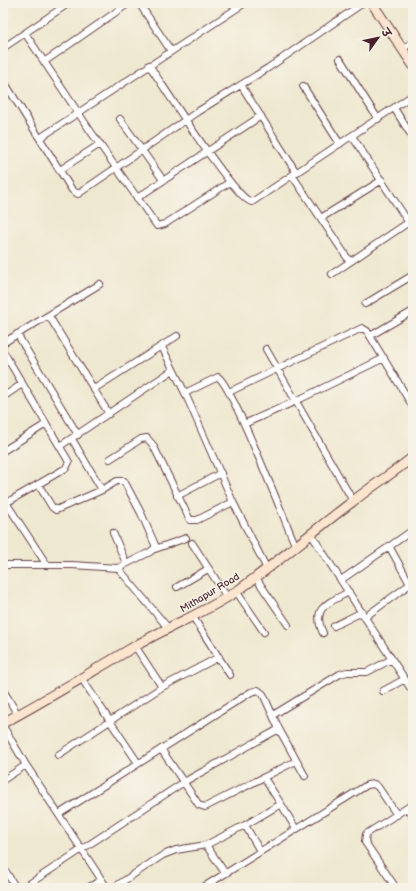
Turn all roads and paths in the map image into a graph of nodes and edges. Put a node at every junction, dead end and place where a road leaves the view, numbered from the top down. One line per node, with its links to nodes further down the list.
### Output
1 (69, 3): 7 (street)
2 (129, 3): 13 (street)
3 (139, 3): 11 (street)
4 (245, 3): 11 (street)
5 (363, 3): 17 (street)
6 (376, 4): 10 (street)
7 (25, 33): 9 (street); 13 (street)
8 (413, 42): 10 (street)
9 (3, 48)
10 (402, 49): 15 (street)
11 (171, 51): 14 (street)
12 (340, 59): 24 (street)
13 (44, 62): 21 (street)
14 (149, 65): 21 (street); 25 (street)
15 (413, 66)
16 (3, 80): 27 (street)
17 (240, 85): 22 (street); 25 (street)
18 (302, 86): 30 (street)
19 (413, 96): 20 (street)
20 (394, 108): 24 (street); 28 (street)
21 (78, 112): 27 (street); 29 (street)
22 (260, 116): 32 (street); 35 (street)
23 (120, 119): 31 (street)
24 (378, 119): 26 (street)
25 (185, 120): 31 (street); 32 (street)
26 (352, 136): 30 (street); 37 (street)
27 (40, 138): 34 (street)
28 (413, 138)
29 (100, 144): 33 (street); 34 (street)
30 (340, 144): 35 (street)
31 (142, 150): 33 (street); 36 (street)
32 (208, 151): 36 (street); 38 (street)
33 (116, 167): 34 (street); 39 (street)
34 (60, 170)
35 (294, 174): 38 (street); 40 (street)
36 (163, 180): 39 (street)
37 (382, 180): 40 (street); 41 (street)
38 (230, 182): 39 (street)
39 (137, 198)
40 (321, 218): 43 (street)
41 (409, 222): 42 (street); 43 (street)
42 (413, 229)
43 (350, 262): 44 (street)
44 (332, 274)
45 (413, 275): 47 (street)
46 (100, 284): 49 (street)
47 (365, 304)
48 (413, 311): 52 (street)
49 (49, 316): 50 (street); 61 (street)
50 (17, 334): 53 (street); 70 (street)
51 (177, 336): 54 (street)
52 (370, 336): 57 (street); 58 (street)
53 (3, 343)
54 (162, 346): 59 (street); 61 (street)
55 (266, 349): 58 (street)
56 (3, 350): 60 (street)
57 (384, 358): 65 (street); 66 (street)
58 (278, 369): 62 (street); 65 (street)
59 (174, 370): 63 (street); 67 (street)
60 (22, 384): 64 (street); 68 (street)
61 (94, 389): 67 (street)
62 (229, 392): 63 (street); 69 (street)
63 (185, 393): 75 (street)
64 (3, 397)
65 (296, 401): 69 (street); 79 (street)
66 (413, 407)
67 (109, 414): 70 (street)
68 (46, 424): 71 (street); 72 (street)
69 (244, 424): 89 (street)
70 (75, 437): 71 (street); 77 (street)
71 (60, 446): 76 (street)
72 (3, 451)
73 (413, 457): 79 (street, Mithapur Road)
74 (110, 459): 78 (street)
75 (221, 473): 78 (street); 80 (street)
76 (38, 484): 77 (street); 81 (street)
77 (102, 490): 90 (street)
78 (178, 496): 80 (street)
79 (353, 501): 85 (street, Mithapur Road)
80 (233, 502): 96 (street)
81 (6, 503): 82 (street); 93 (street)
82 (3, 512)
83 (413, 530): 88 (street)
84 (113, 533): 91 (street)
85 (311, 534): 89 (street, Mithapur Road); 98 (street)
86 (186, 538): 90 (street)
87 (192, 544): 95 (street)
88 (389, 546): 98 (street); 99 (street)
89 (296, 547): 96 (street, Mithapur Road)
90 (155, 548): 91 (street)
91 (126, 563): 94 (street)
92 (3, 565): 93 (street)
93 (47, 565): 94 (street)
94 (118, 568): 108 (street)
95 (208, 569): 100 (street); 103 (street)
96 (267, 569): 97 (street, Mithapur Road)
97 (256, 578): 101 (street, Mithapur Road); 106 (street)
98 (341, 580): 102 (street)
99 (411, 583): 104 (street)
100 (177, 587)
101 (236, 591): 103 (street, Mithapur Road); 109 (street)
102 (349, 592): 104 (street); 110 (street)
103 (227, 597): 105 (street, Mithapur Road)
104 (364, 615): 107 (street); 113 (street)
105 (193, 617): 108 (street, Mithapur Road); 112 (street)
106 (288, 625)
107 (334, 626)
108 (169, 629): 111 (street, Mithapur Road)
109 (264, 632)
110 (323, 633)
111 (135, 646): 116 (street, Mithapur Road); 118 (street)
112 (219, 657): 114 (street); 118 (street)
113 (392, 659): 117 (street); 123 (street)
114 (230, 675)
115 (413, 678): 117 (street)
116 (82, 679): 122 (street, Mithapur Road); 124 (street)
117 (406, 681): 120 (street); 121 (street)
118 (162, 687): 124 (street)
119 (3, 690): 122 (street)
120 (383, 691)
121 (413, 692)
122 (18, 715): 125 (street, Mithapur Road)
123 (273, 715): 127 (street); 128 (street)
124 (110, 719): 129 (street); 131 (street)
125 (3, 723)
126 (3, 726): 132 (street)
127 (279, 729): 130 (street); 136 (street)
128 (161, 749): 131 (street); 136 (street)
129 (58, 755)
130 (296, 760): 133 (street); 134 (street)
131 (138, 763): 140 (street)
132 (26, 765): 135 (street); 140 (street)
133 (305, 776)
134 (264, 778): 136 (street); 137 (street)
135 (3, 780)
136 (184, 782): 146 (street)
137 (281, 804): 143 (street); 144 (street)
138 (413, 804): 139 (street)
139 (407, 808): 141 (street); 142 (street)
140 (59, 814): 146 (street)
141 (397, 815): 144 (street); 158 (street)
142 (413, 817)
143 (245, 825): 145 (street); 147 (street)
144 (296, 829): 147 (street)
145 (206, 845): 149 (street); 156 (street)
146 (82, 849): 150 (street); 153 (street)
147 (260, 851): 149 (street)
148 (3, 867): 152 (street)
149 (225, 873): 151 (street)
150 (101, 880): 154 (street); 155 (street)
151 (212, 885): 157 (street)
152 (16, 888)
153 (23, 888)
154 (88, 888)
155 (107, 888)
156 (113, 888)
157 (202, 888)
158 (396, 888)

